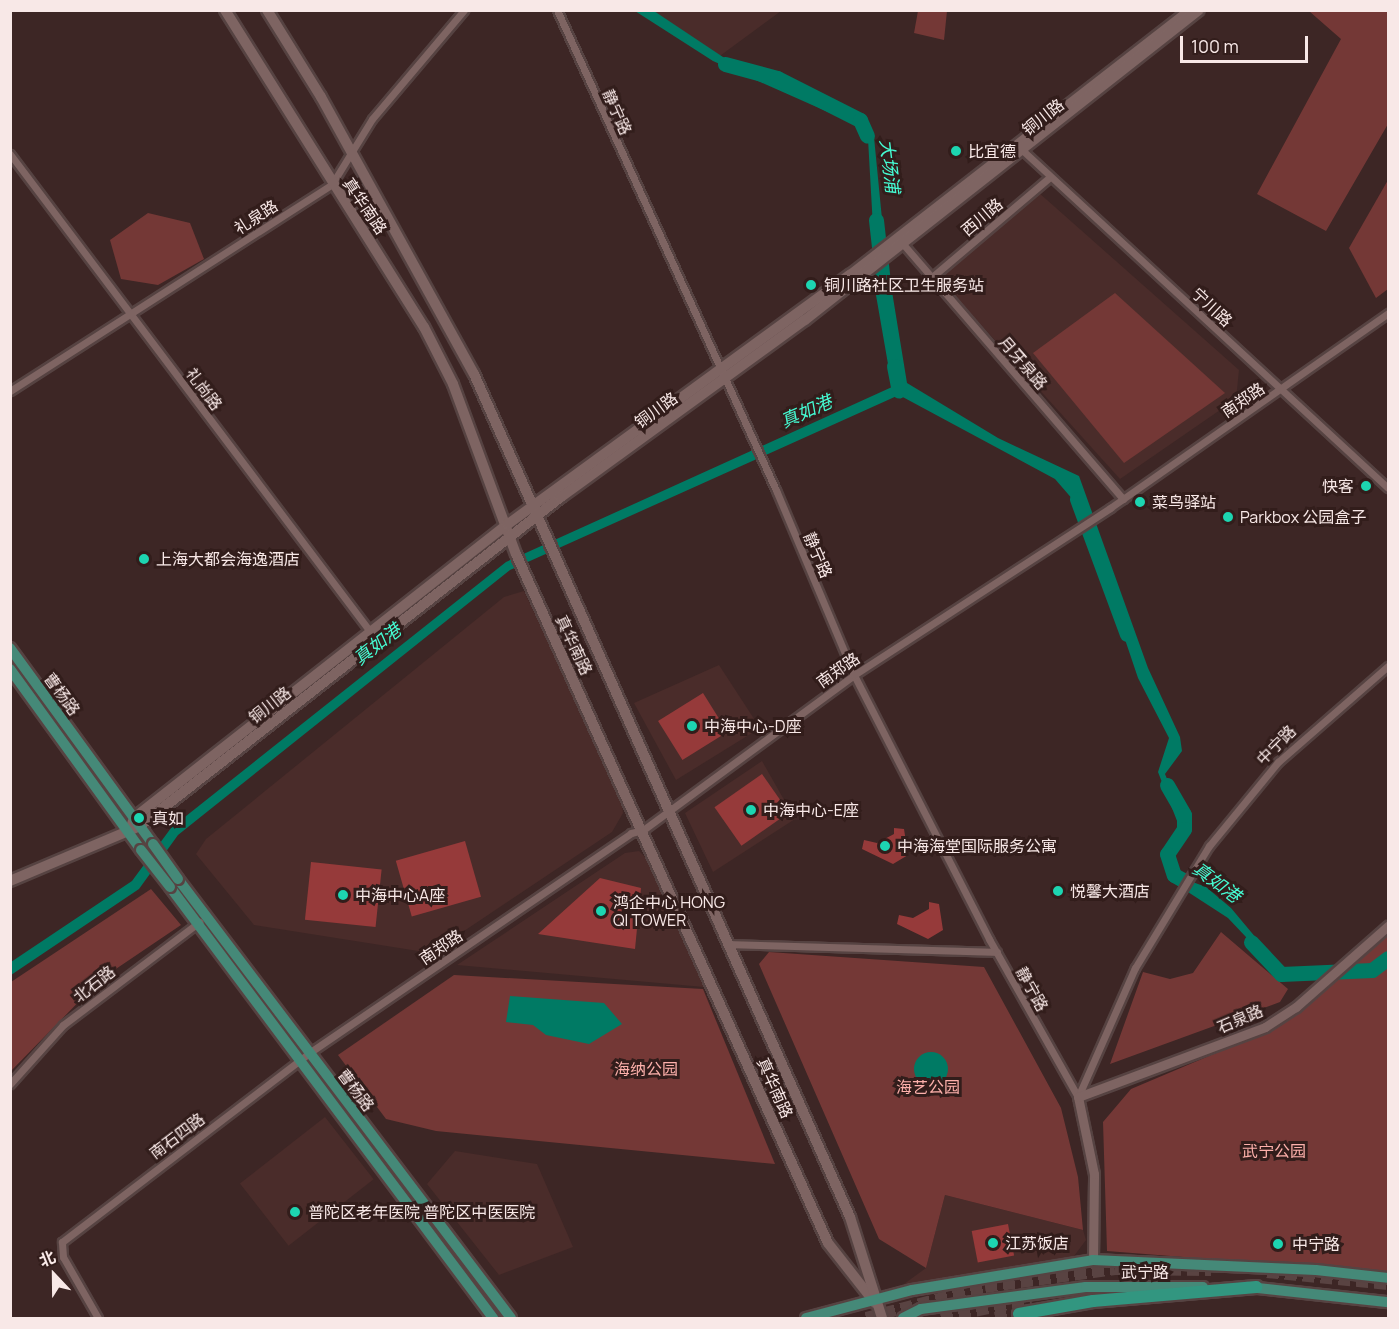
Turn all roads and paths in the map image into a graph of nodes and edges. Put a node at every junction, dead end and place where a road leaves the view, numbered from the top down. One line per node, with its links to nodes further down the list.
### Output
1 (225, 10): 11 (main road, 真华南路)
2 (267, 10): 8 (main road, 真华南路)
3 (464, 10): 8 (street, 礼泉路)
4 (557, 10): 17 (street, 静宁路)
5 (1188, 10): 7 (main road, 铜川路)
6 (1199, 10): 7 (main road, 铜川路)
7 (1020, 148): 10 (street, 宁川路); 12 (main road, 铜川路); 13 (main road, 铜川路)
8 (351, 152): 11 (street, 礼泉路); 22 (main road, 真华南路)
9 (10, 154): 16 (street, 礼尚路)
10 (1050, 177): 14 (street, 西川路); 18 (street, 宁川路)
11 (332, 184): 16 (street, 礼泉路); 23 (main road, 真华南路)
12 (903, 244): 13 (main road, 铜川路); 14 (street, 月牙泉路)
13 (889, 250): 17 (main road, 铜川路)
14 (932, 277): 21 (street, 月牙泉路)
15 (1389, 313): 18 (street, 南郑路)
16 (131, 314): 19 (street, 礼泉路); 25 (street, 礼尚路)
17 (722, 376): 22 (main road, 铜川路); 29 (street, 静宁路)
18 (1282, 390): 20 (street, 宁川路); 21 (street, 南郑路)
19 (10, 391)
20 (1389, 488)
21 (1123, 499): 29 (street, 南郑路)
22 (537, 509): 23 (main road, 铜川路); 24 (main road, 铜川路); 30 (main road, 真华南路)
23 (508, 524): 24 (main road, 真华南路); 25 (main road, 铜川路)
24 (512, 537): 25 (main road, 铜川路); 33 (main road, 真华南路)
25 (374, 636): 31 (main road, 铜川路)
26 (10, 648): 31 (main road, 曹杨路)
27 (1389, 666): 42 (street, 中宁路)
28 (10, 669): 32 (main road, 曹杨路)
29 (854, 675): 30 (street, 南郑路); 39 (street, 静宁路)
30 (669, 809): 33 (street, 南郑路); 38 (main road, 真华南路)
31 (137, 822): 32 (main road, 铜川路); 35 (main road, 曹杨路, bridge)
32 (129, 830): 34 (main road); 35 (main road, 曹杨路, bridge)
33 (643, 830): 40 (street, 南郑路); 47 (main road, 真华南路)
34 (10, 881)
35 (174, 883): 36 (main road, 曹杨路)
36 (202, 920): 40 (main road, 曹杨路); 41 (street, 北石路)
37 (1389, 926): 42 (street, 石泉路)
38 (729, 944): 39 (street); 47 (main road, 真华南路)
39 (997, 952): 42 (street, 静宁路)
40 (305, 1057): 49 (street, 南石四路); 50 (main road, 曹杨路); 51 (main road, 曹杨路)
41 (10, 1084)
42 (1078, 1097): 43 (street)
43 (1094, 1260): 44 (main road); 47 (main road)
44 (1389, 1278)
45 (1256, 1287): 46 (main road, 武宁路); 48 (highway); 54 (main road, 武宁路)
46 (1389, 1302)
47 (875, 1303): 52 (main road); 53 (main road, 真华南路)
48 (1019, 1314)
49 (98, 1318)
50 (493, 1318)
51 (511, 1318)
52 (806, 1318)
53 (882, 1318)
54 (903, 1318)

